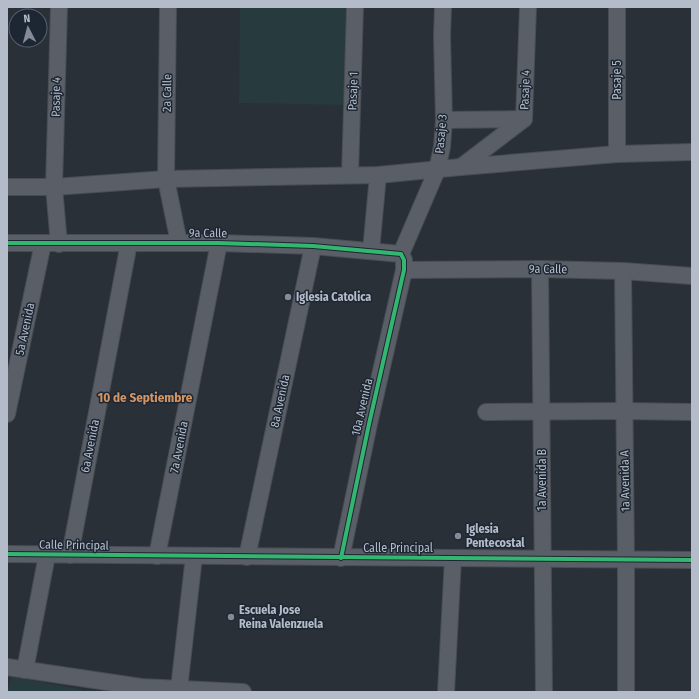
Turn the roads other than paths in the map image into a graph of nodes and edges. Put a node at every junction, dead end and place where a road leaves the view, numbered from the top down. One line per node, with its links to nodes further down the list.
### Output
1 (59, 7): 17 (street, Pasaje 4)
2 (168, 7): 15 (street, 2a Calle)
3 (355, 7): 13 (street, Pasaje 1)
4 (443, 7): 8 (street, Pasaje 3)
5 (528, 7): 7 (street, Pasaje 4)
6 (616, 7): 10 (street, Pasaje 5)
7 (524, 119): 8 (street); 11 (street, Pasaje 4)
8 (444, 120): 12 (street, Pasaje 3)
9 (692, 152): 10 (street)
10 (617, 154): 11 (street)
11 (461, 167): 12 (street)
12 (436, 170): 14 (street); 25 (street, Pasaje 3)
13 (350, 175): 14 (street); 15 (street)
14 (378, 175): 24 (street)
15 (166, 179): 17 (street); 21 (street, 2a Calle)
16 (7, 187): 17 (street)
17 (54, 187): 19 (street, Pasaje 4)
18 (7, 243): 19 (street, 9a Calle)
19 (51, 243): 20 (street, 9a Calle); 33 (street, 5a Avenida)
20 (129, 243): 21 (street, 9a Calle); 36 (street, 6a Avenida)
21 (179, 243): 22 (street, 9a Calle)
22 (219, 243): 23 (street, 9a Calle); 37 (street, 7a Avenida)
23 (312, 246): 24 (street, 9a Calle); 39 (street, 8a Avenida)
24 (371, 251): 25 (street, 9a Calle)
25 (403, 262): 26 (street, 9a Calle); 40 (street, 10a Avenida)
26 (540, 269): 27 (street, 9a Calle); 29 (street, 1a Avenida B)
27 (623, 271): 28 (street, 9a Calle); 30 (street, 1a Avenida A)
28 (692, 276)
29 (542, 411): 30 (street); 31 (street); 42 (street, 1a Avenida B)
30 (624, 411): 32 (street); 43 (street, 1a Avenida A)
31 (486, 412)
32 (692, 412)
33 (7, 414)
34 (7, 554): 35 (street, Calle Principal)
35 (47, 554): 36 (street, Calle Principal); 46 (street)
36 (70, 555): 37 (street, Calle Principal)
37 (158, 556): 38 (street, Calle Principal)
38 (194, 556): 39 (street, Calle Principal); 47 (street)
39 (247, 557): 40 (street, Calle Principal)
40 (341, 558): 41 (street, Calle Principal)
41 (453, 558): 42 (street, Calle Principal); 50 (street)
42 (543, 559): 43 (street, Calle Principal); 51 (street, 1a Avenida B)
43 (626, 560): 44 (street, Calle Principal); 52 (street, 1a Avenida A)
44 (692, 560)
45 (7, 667): 46 (street)
46 (25, 670): 48 (street)
47 (179, 688): 48 (street); 49 (street)
48 (140, 689)
49 (243, 692)
50 (446, 692)
51 (544, 692)
52 (626, 692)

